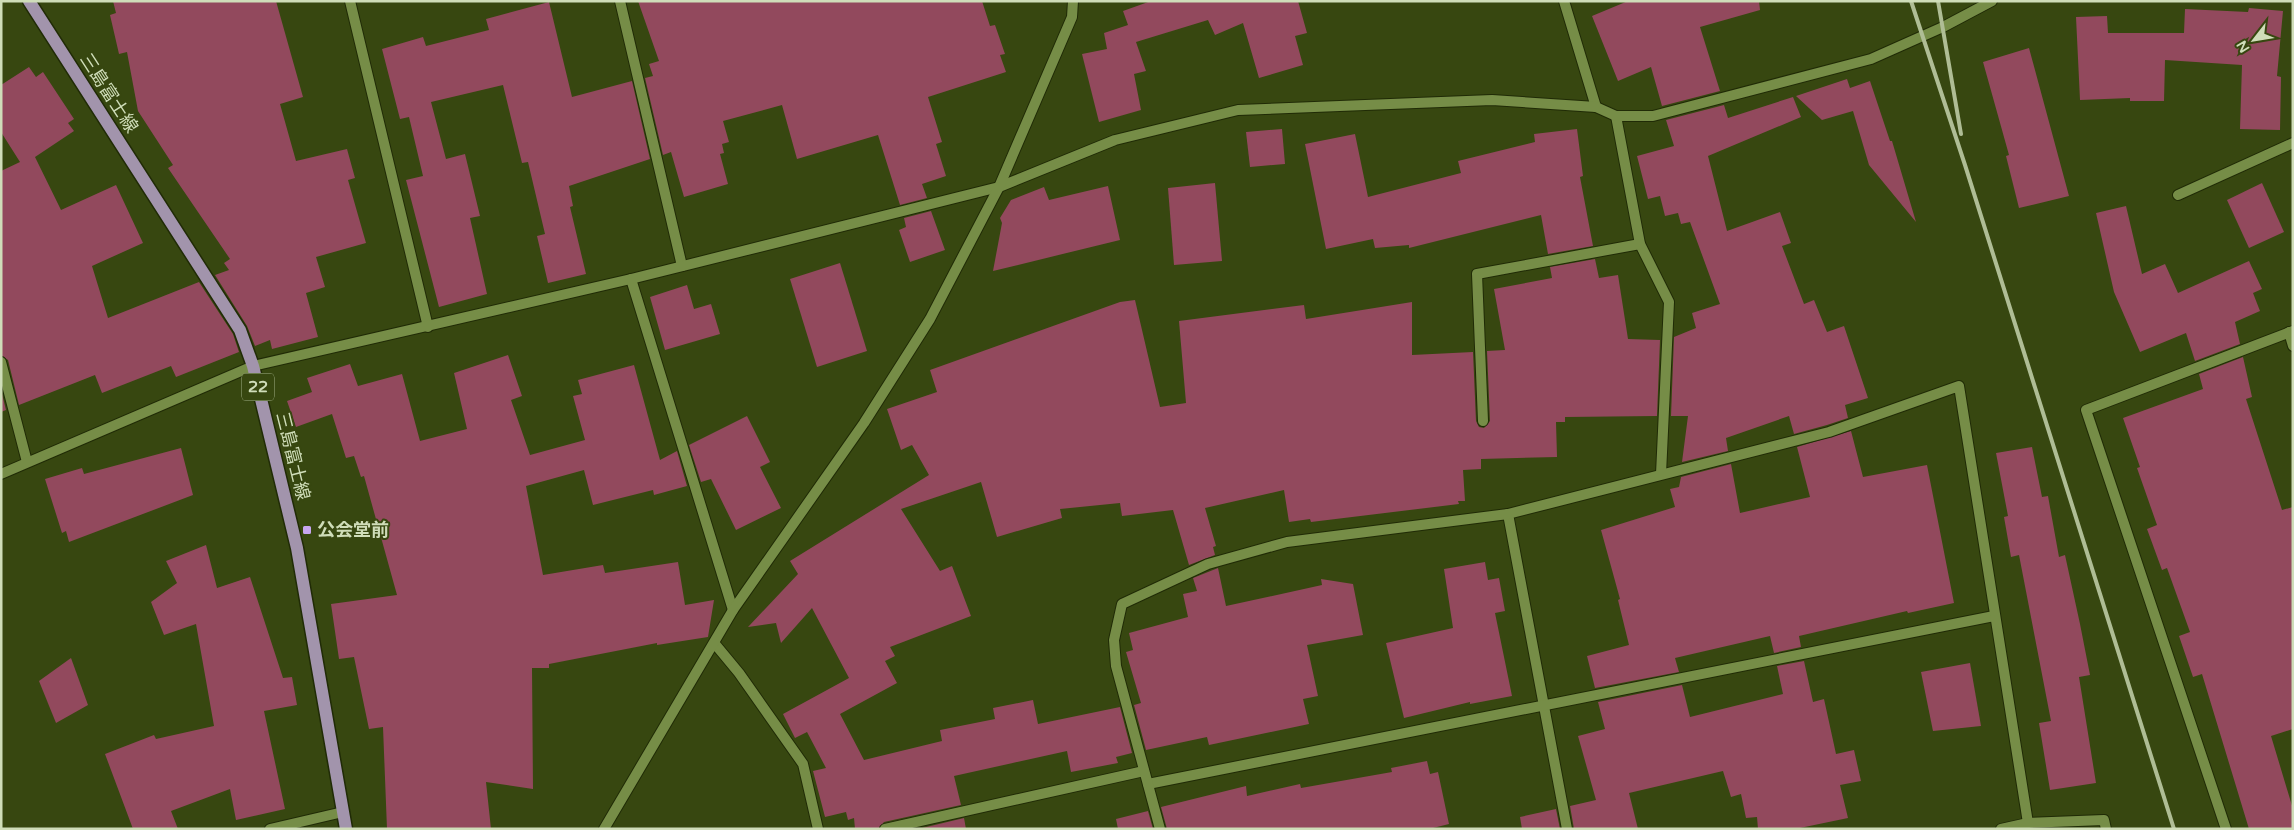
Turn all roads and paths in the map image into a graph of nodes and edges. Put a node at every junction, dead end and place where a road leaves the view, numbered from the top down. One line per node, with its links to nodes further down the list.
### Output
1 (29, 1): 19 (main road, 三島富士線 / 22)
2 (350, 1): 15 (street)
3 (620, 1): 13 (street)
4 (1073, 1): 10 (street)
5 (1564, 1): 7 (street)
6 (1992, 1): 8 (street)
7 (1596, 107): 8 (street); 10 (street)
8 (1616, 116): 12 (street)
9 (2293, 143): 11 (street)
10 (999, 187): 13 (street); 25 (street)
11 (2178, 195)
12 (1640, 244): 20 (street); 23 (street)
13 (682, 266): 14 (street)
14 (631, 279): 15 (street); 25 (street)
15 (428, 327): 19 (street)
16 (2291, 332): 17 (street); 42 (street)
17 (2293, 346)
18 (1, 362): 21 (street)
19 (253, 366): 21 (street); 31 (main road, 三島富士線 / 22)
20 (1483, 420)
21 (27, 462): 22 (street)
22 (1, 474)
23 (1661, 474): 24 (street); 26 (street)
24 (1508, 514): 28 (street); 29 (street)
25 (734, 610): 27 (street)
26 (1994, 616): 28 (street); 32 (street)
27 (715, 644): 35 (street); 36 (street)
28 (1545, 705): 30 (street); 39 (street)
29 (1144, 771): 30 (street); 37 (street)
30 (1148, 784): 38 (street)
31 (343, 812): 33 (street); 34 (main road, 三島富士線 / 22)
32 (2028, 823): 40 (street); 41 (street)
33 (270, 829)
34 (346, 829)
35 (604, 829)
36 (818, 829)
37 (885, 829)
38 (1160, 829)
39 (1567, 829)
40 (2001, 829)
41 (2106, 829)
42 (2226, 829)

